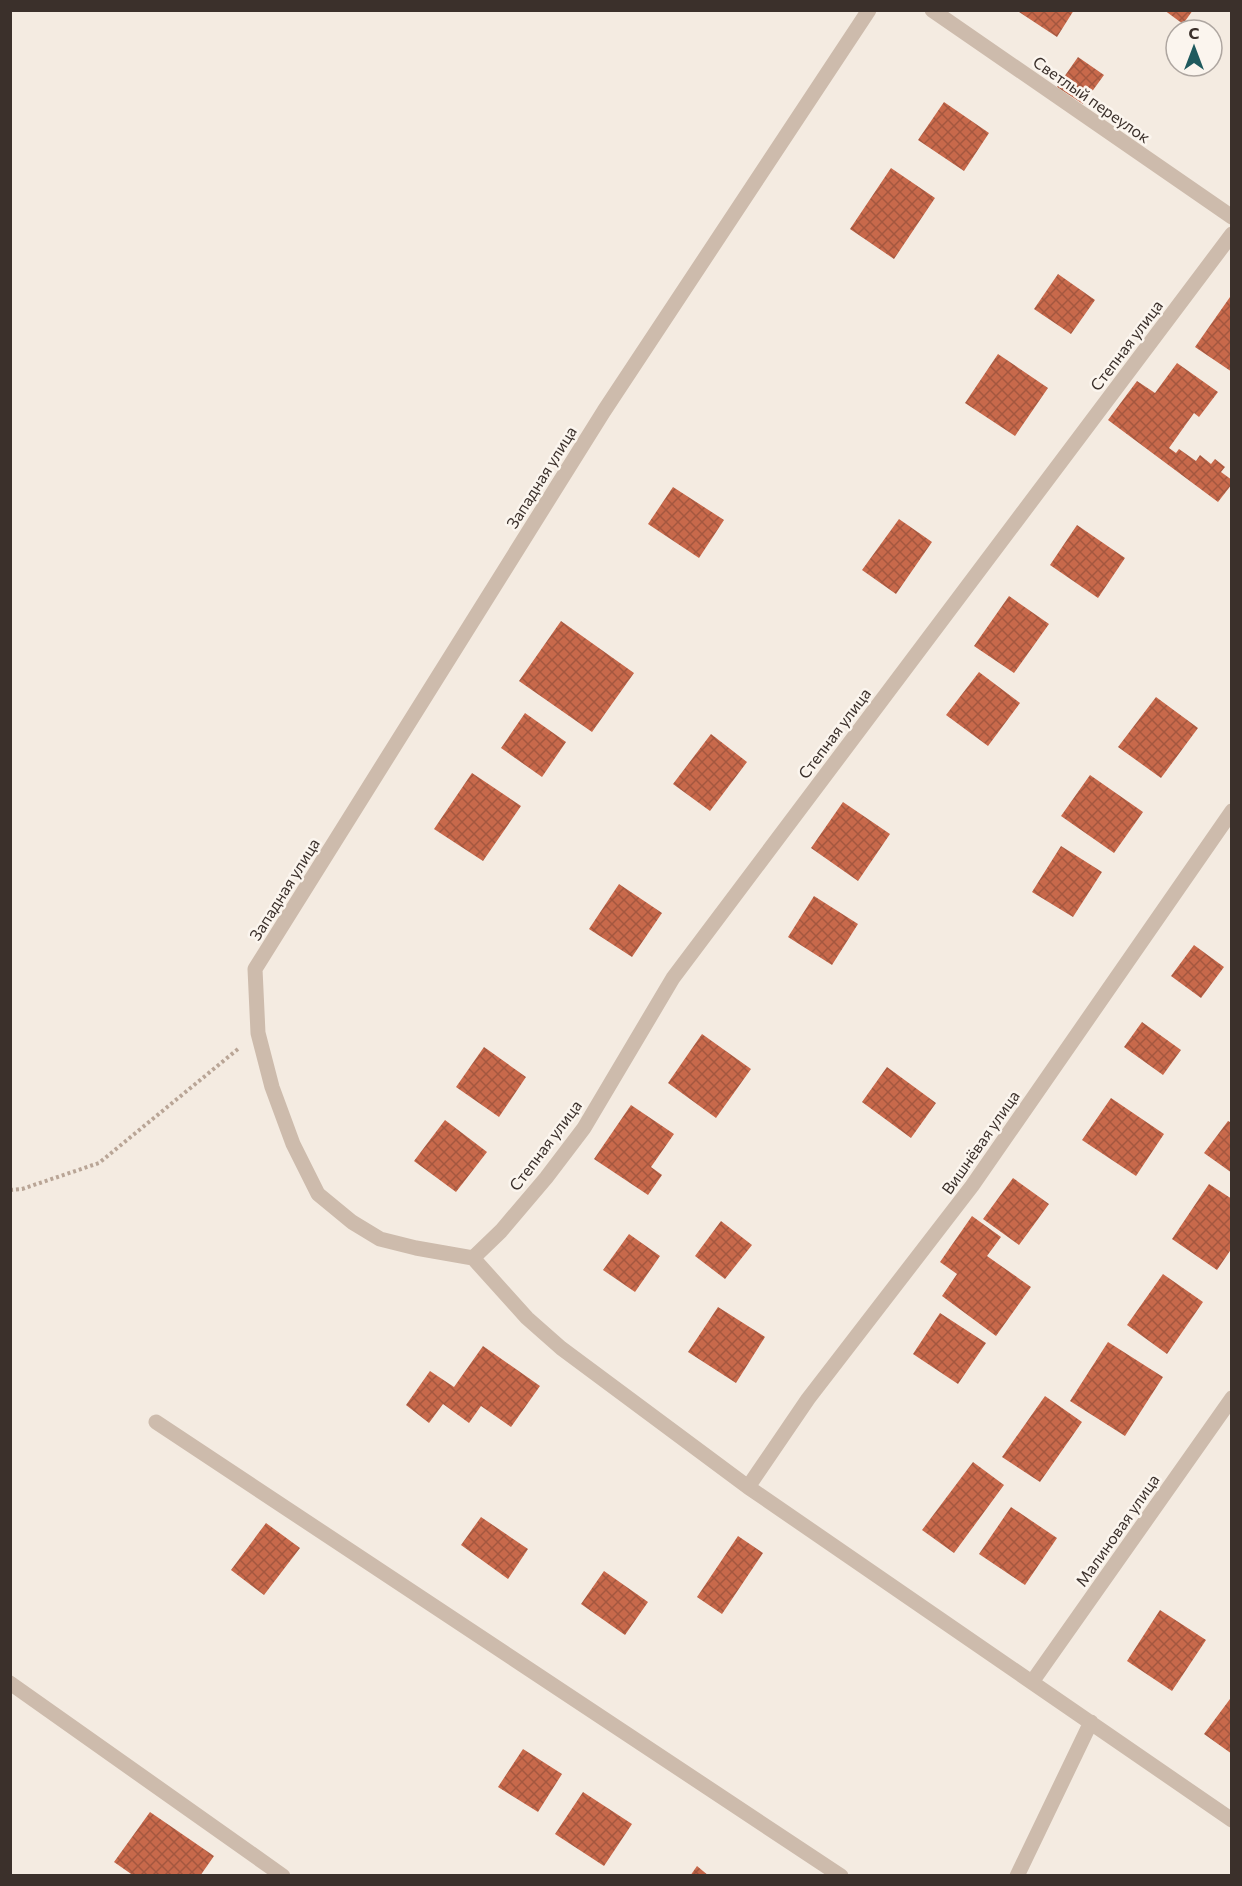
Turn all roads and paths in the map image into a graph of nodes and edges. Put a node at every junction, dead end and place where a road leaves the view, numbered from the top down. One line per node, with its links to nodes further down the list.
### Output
1 (869, 10): 6 (street, Западная улица)
2 (932, 10): 3 (street, Светлый переулок)
3 (1232, 217)
4 (1232, 234): 8 (street, Степная улица)
5 (1232, 811): 11 (street, Вишнёвая улица)
6 (258, 1033): 7 (path); 8 (street)
7 (10, 1190)
8 (473, 1258): 11 (street)
9 (1232, 1398): 12 (street, Малиновая улица)
10 (156, 1422): 17 (street)
11 (748, 1487): 12 (street)
12 (1032, 1682): 14 (street)
13 (10, 1683): 16 (street)
14 (1091, 1722): 15 (street); 18 (street)
15 (1232, 1820)
16 (283, 1875)
17 (841, 1875)
18 (1017, 1875)

